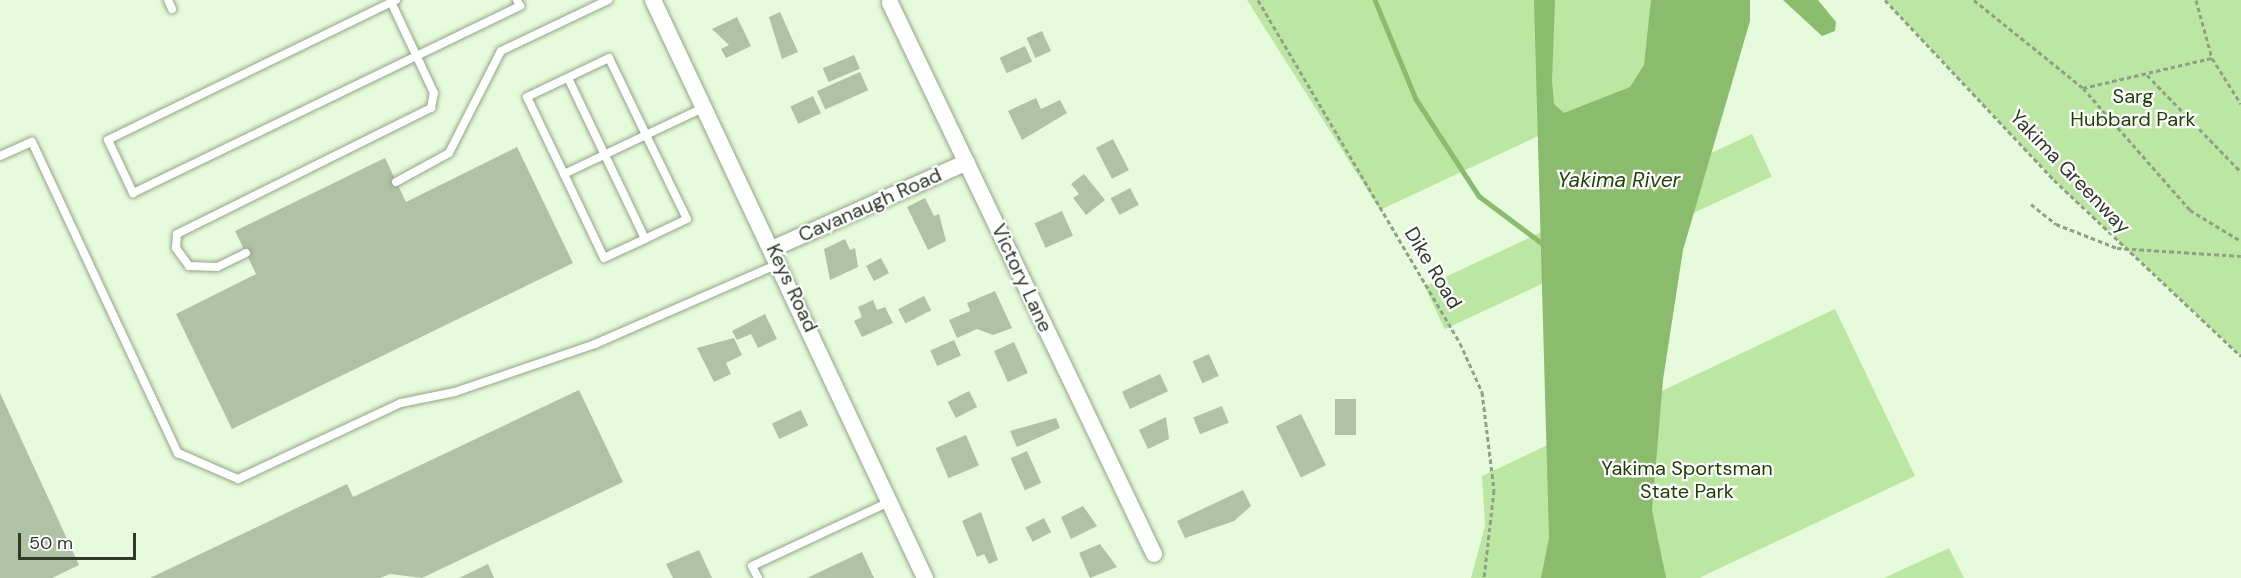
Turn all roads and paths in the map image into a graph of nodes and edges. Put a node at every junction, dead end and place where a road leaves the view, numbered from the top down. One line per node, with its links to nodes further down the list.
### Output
1 (168, 0): 11 (lane)
2 (517, 0): 12 (lane)
3 (608, 0): 25 (lane)
4 (653, 0): 18 (street, Keys Road)
5 (1258, 0): 38 (path, Dike Road)
6 (1885, 0): 29 (path, Yakima Greenway)
7 (1974, 0): 16 (path)
8 (2196, 0): 13 (path)
9 (393, 1): 12 (lane); 12 (lane)
10 (890, 3): 22 (street, Victory Lane)
11 (172, 9)
12 (417, 56): 30 (lane)
13 (2212, 58): 14 (path); 17 (path)
14 (2147, 75): 16 (path); 23 (path)
15 (568, 78): 19 (lane); 20 (lane); 24 (lane)
16 (2083, 88): 28 (path)
17 (2241, 104)
18 (705, 106): 19 (lane); 31 (street, Keys Road)
19 (646, 135): 20 (lane); 27 (lane)
20 (605, 154): 24 (lane); 27 (lane)
21 (0, 156): 31 (lane)
22 (967, 162): 31 (street, Cavanaugh Road); 35 (street, Victory Lane)
23 (2241, 172)
24 (564, 174): 27 (lane)
25 (396, 182)
26 (2031, 204): 29 (path)
27 (645, 238)
28 (2241, 242)
29 (2124, 249): 32 (path); 33 (path, Yakima Greenway)
30 (246, 253)
31 (777, 256): 34 (street, Keys Road)
32 (2241, 256)
33 (2241, 356)
34 (890, 502): 36 (lane); 37 (street, Keys Road)
35 (1154, 554)
36 (758, 578)
37 (925, 578)
38 (1484, 578)

